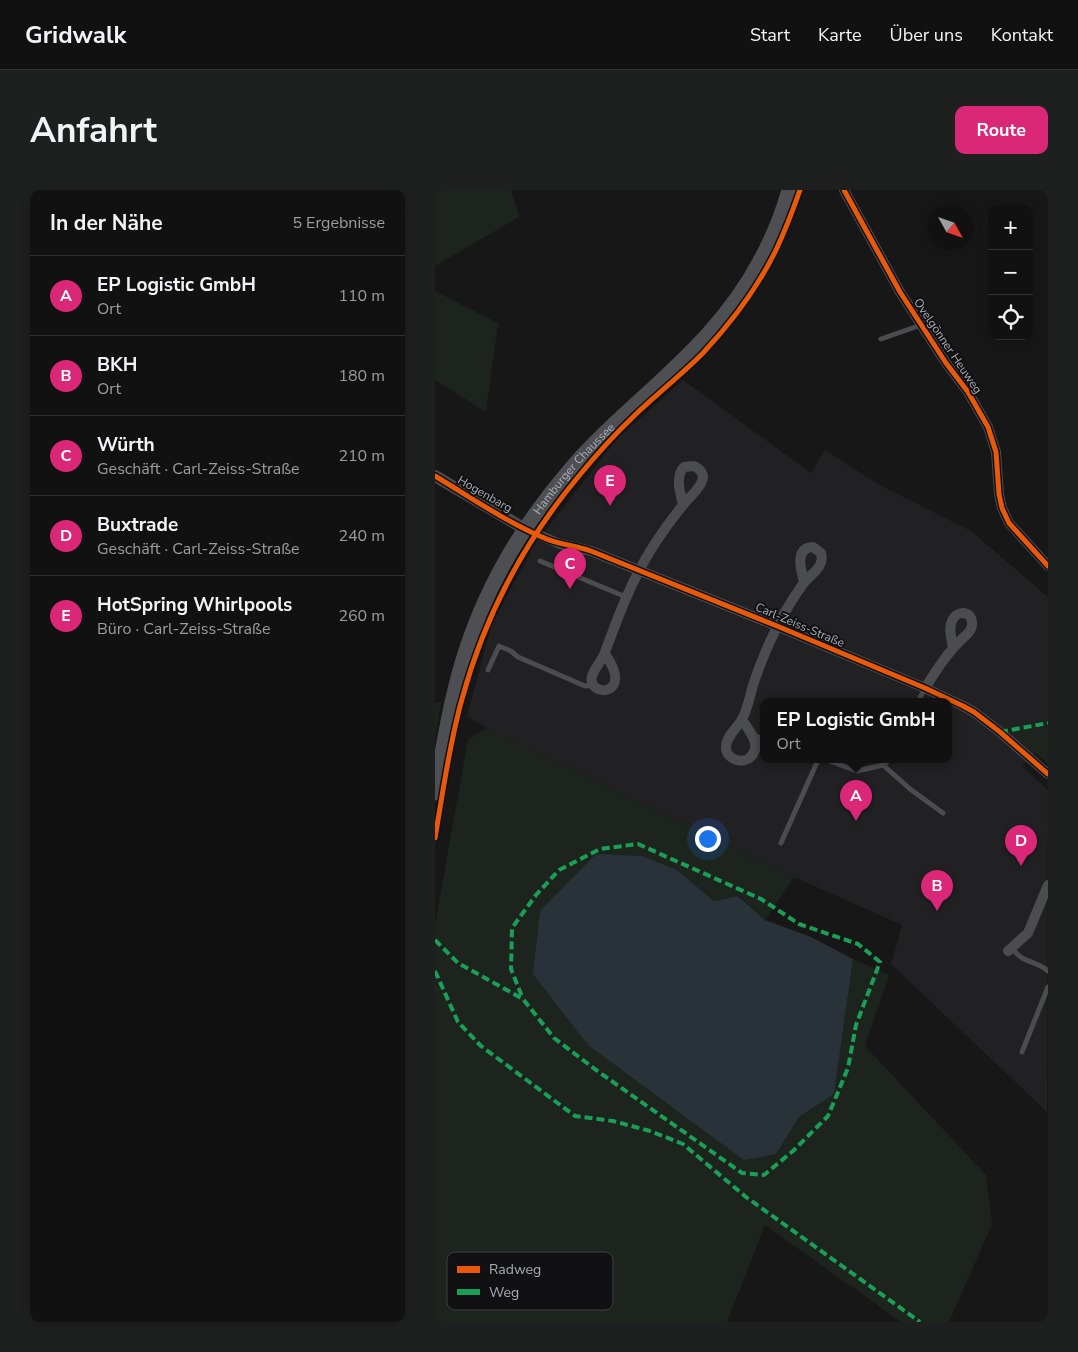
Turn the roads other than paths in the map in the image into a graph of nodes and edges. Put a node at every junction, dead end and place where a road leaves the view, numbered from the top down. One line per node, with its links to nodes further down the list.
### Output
1 (789, 190): 7 (main road, Hamburger Chaussee)
2 (844, 190): 3 (street, Ovelgönner Heuweg)
3 (921, 325): 4 (lane); 9 (street, Ovelgönner Heuweg)
4 (881, 339)
5 (435, 476): 7 (street, Hogenbarg)
6 (683, 504): 10 (street)
7 (525, 529): 10 (street, Carl-Zeiss-Straße); 30 (main road, Hamburger Chaussee)
8 (540, 561): 12 (lane)
9 (1048, 566)
10 (639, 571): 12 (street); 13 (street, Carl-Zeiss-Straße)
11 (804, 582): 13 (street, Carl-Zeiss-Straße)
12 (627, 598): 15 (street)
13 (777, 626): 18 (street, Carl-Zeiss-Straße); 22 (street, Carl-Zeiss-Straße)
14 (953, 648): 18 (street)
15 (605, 654): 17 (street); 17 (street)
16 (488, 670): 17 (lane)
17 (593, 685)
18 (925, 688): 19 (lane); 20 (street, Carl-Zeiss-Straße)
19 (920, 698)
20 (945, 698)
21 (952, 701): 29 (street, Carl-Zeiss-Straße)
22 (742, 720): 23 (street); 23 (street, Carl-Zeiss-Straße)
23 (752, 735): 24 (lane)
24 (760, 738)
25 (818, 763): 32 (lane)
26 (835, 763): 28 (lane)
27 (886, 763): 28 (lane)
28 (883, 766): 31 (lane)
29 (1048, 774)
30 (435, 793)
31 (943, 813)
32 (781, 843)
33 (1048, 885): 34 (street)
34 (1010, 949): 35 (lane)
35 (1048, 971)
36 (1048, 987): 37 (lane)
37 (1022, 1052)

